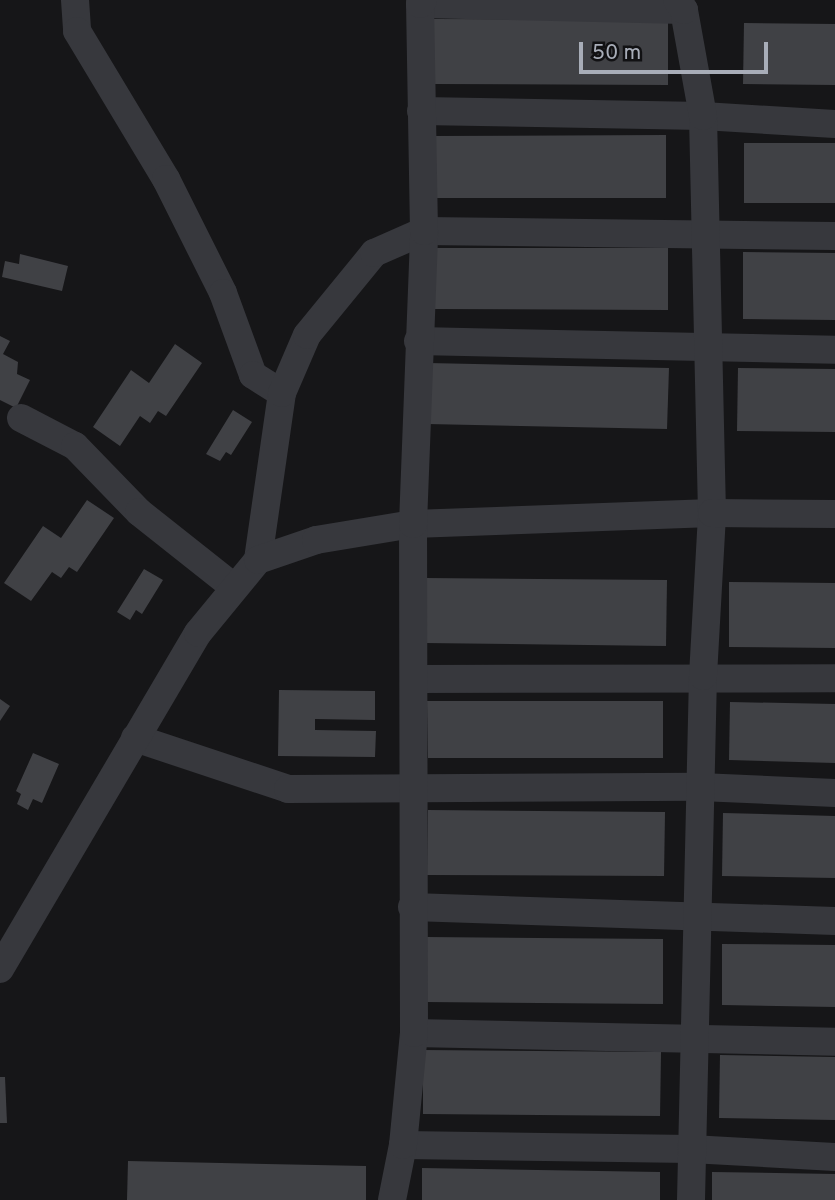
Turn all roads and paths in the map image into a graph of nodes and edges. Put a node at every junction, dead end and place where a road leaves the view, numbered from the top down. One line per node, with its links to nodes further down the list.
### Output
1 (75, 0): 13 (street)
2 (421, 2): 3 (street); 4 (street)
3 (680, 5): 5 (street)
4 (422, 111): 5 (street); 7 (street)
5 (703, 116): 6 (street); 8 (street)
6 (835, 124)
7 (424, 231): 8 (street); 10 (street); 13 (street)
8 (704, 234): 9 (street); 11 (street)
9 (835, 236)
10 (418, 341): 11 (street); 17 (street)
11 (706, 349): 12 (street); 15 (street)
12 (835, 349)
13 (282, 393): 18 (street)
14 (21, 418): 19 (street)
15 (712, 513): 16 (street); 17 (street); 20 (street)
16 (835, 514)
17 (413, 524): 18 (street); 22 (street)
18 (258, 560): 19 (street)
19 (235, 588): 23 (street)
20 (703, 676): 21 (street); 22 (street); 25 (street)
21 (835, 678)
22 (416, 679): 24 (street)
23 (135, 738): 24 (street); 30 (street)
24 (412, 786): 25 (street); 27 (street)
25 (700, 787): 26 (street); 28 (street)
26 (835, 793)
27 (412, 907): 28 (street); 31 (street)
28 (696, 913): 29 (street); 32 (street)
29 (835, 920)
30 (0, 970)
31 (414, 1033): 32 (street); 34 (street)
32 (695, 1036): 33 (street); 35 (street)
33 (835, 1042)
34 (403, 1145): 35 (street); 37 (street)
35 (691, 1149): 36 (street); 38 (street)
36 (835, 1157)
37 (392, 1200)
38 (691, 1200)

